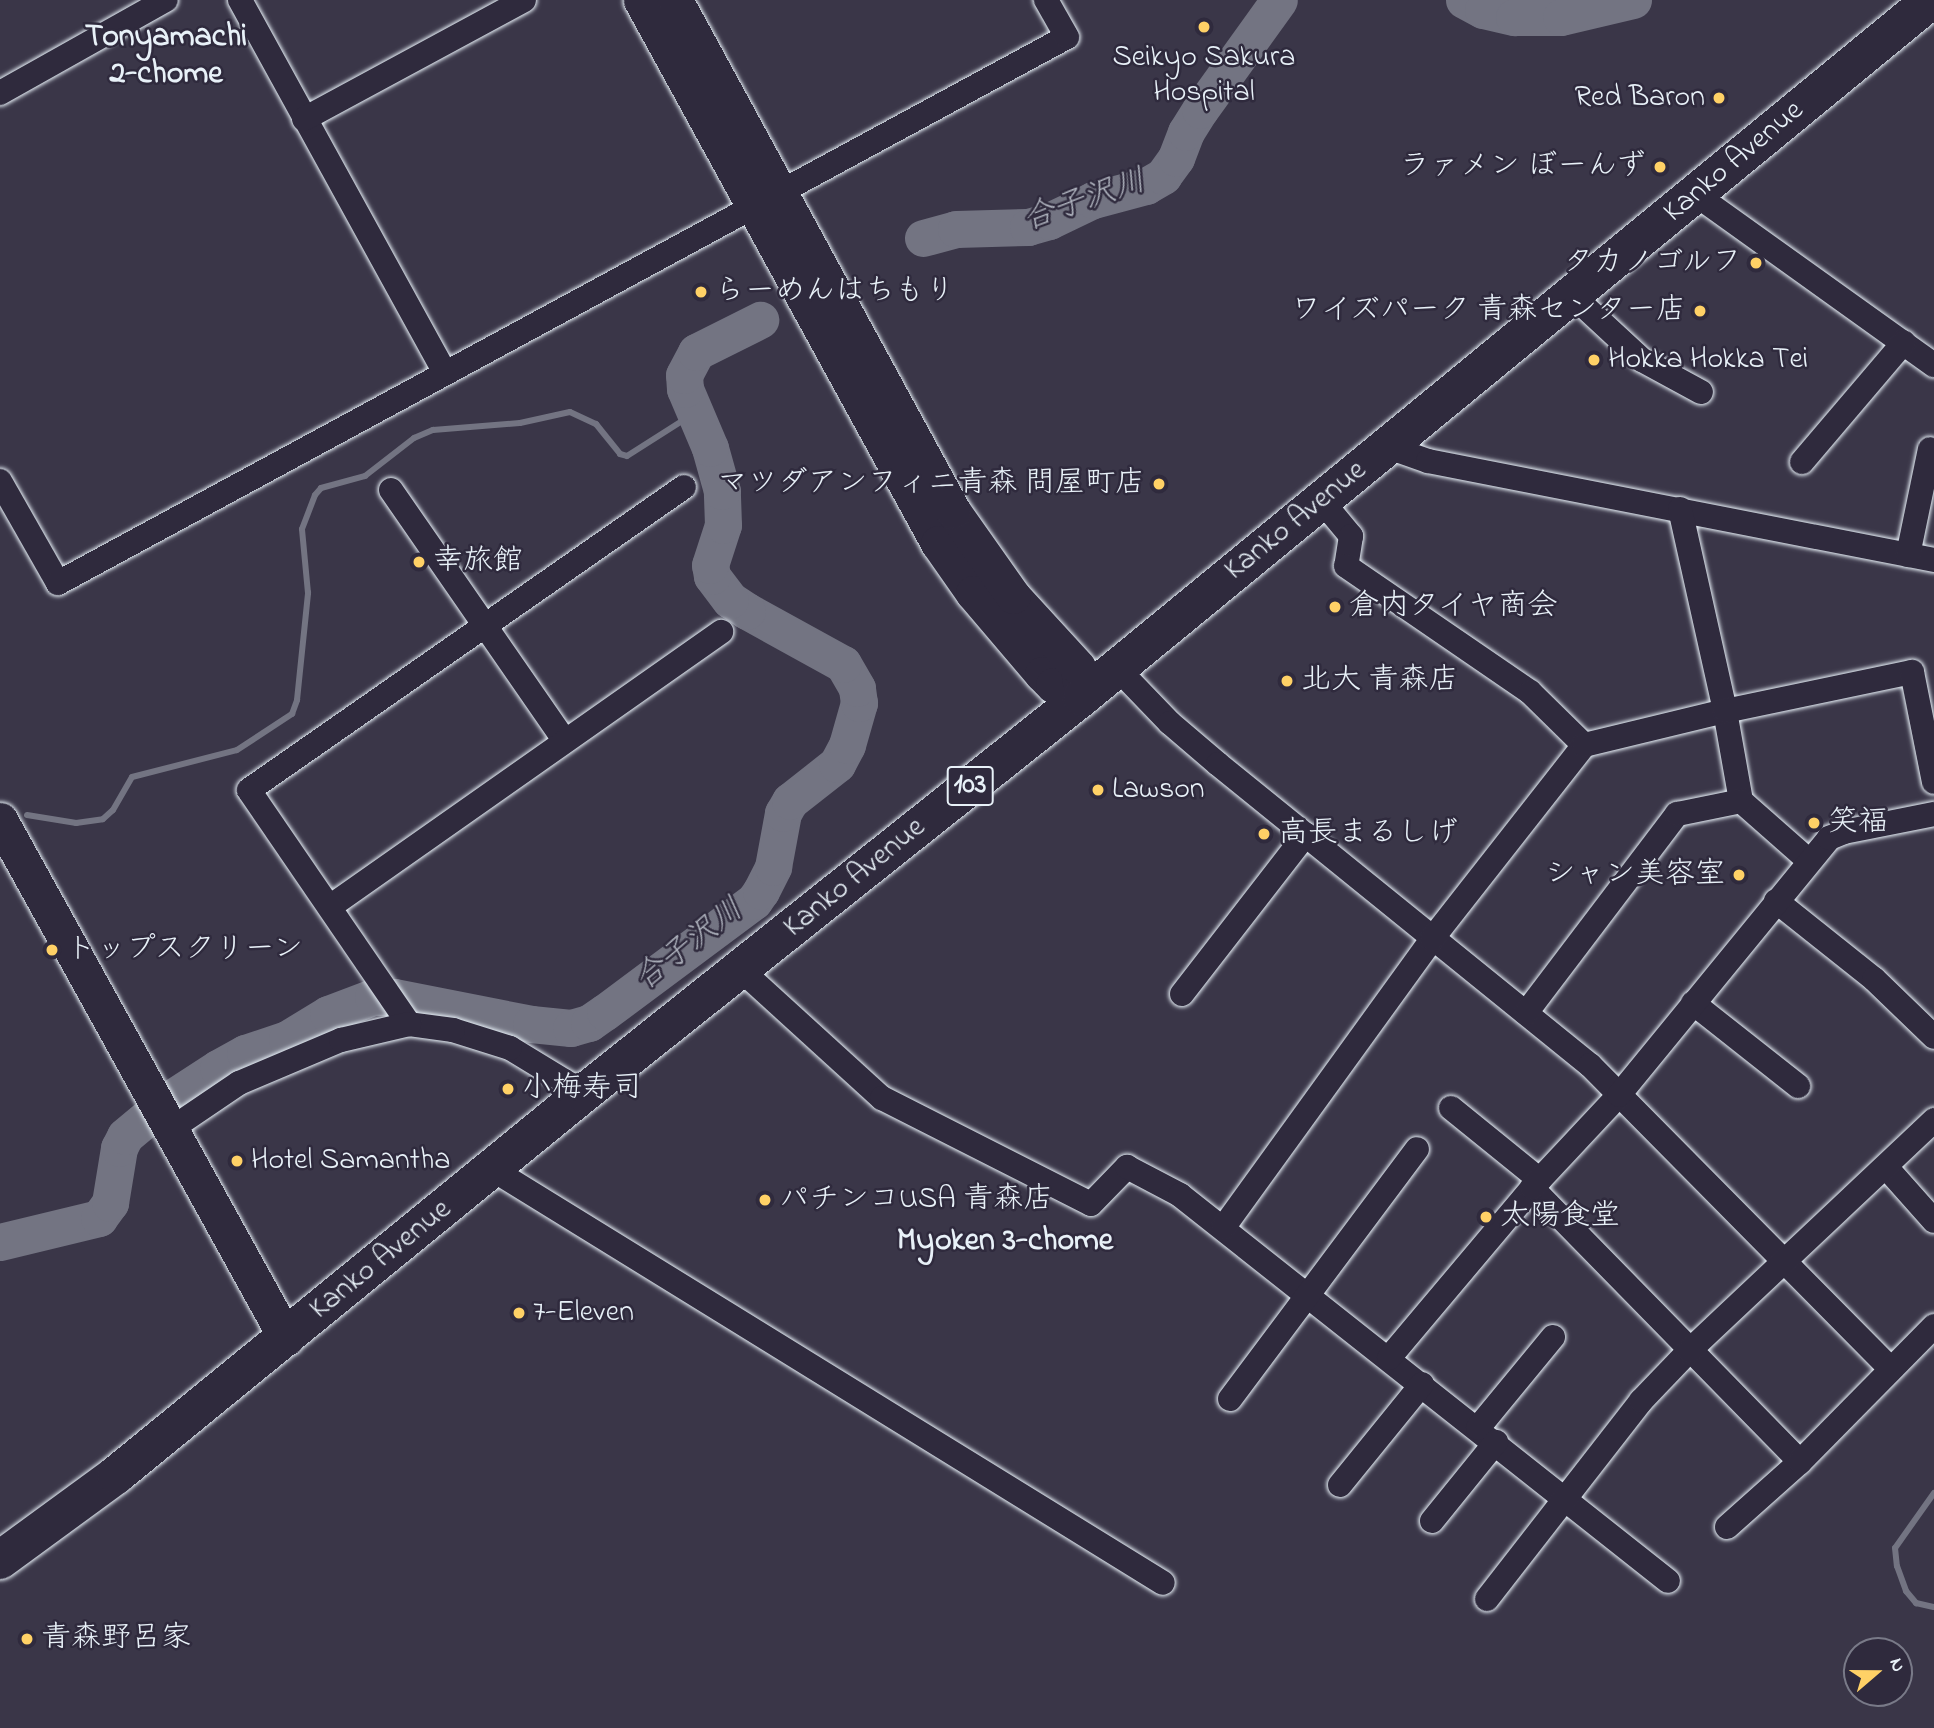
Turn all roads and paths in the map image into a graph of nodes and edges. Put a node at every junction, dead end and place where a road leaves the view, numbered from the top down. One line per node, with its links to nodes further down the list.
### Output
1 (166, 0): 8 (street)
2 (240, 0): 9 (street)
3 (524, 0): 9 (street)
4 (641, 0): 11 (street)
5 (675, 0): 11 (street)
6 (1046, 0): 11 (street)
7 (1920, 3): 10 (highway, Kanko Avenue / 103)
8 (0, 93)
9 (304, 119): 15 (street)
10 (1695, 194): 12 (highway, Kanko Avenue / 103); 13 (street)
11 (767, 201): 15 (street); 30 (street)
12 (1573, 296): 16 (street); 17 (highway, Kanko Avenue / 103)
13 (1904, 342): 14 (street); 19 (street)
14 (1934, 365)
15 (445, 373): 20 (street)
16 (1701, 393)
17 (1388, 447): 23 (highway, Kanko Avenue / 103); 24 (street)
18 (1930, 449): 25 (street)
19 (1802, 462)
20 (0, 481)
21 (684, 487): 27 (street)
22 (391, 490): 27 (street)
23 (1321, 500): 29 (highway, Kanko Avenue / 103); 33 (street)
24 (1680, 509): 25 (street); 31 (street)
25 (1908, 555): 26 (street)
26 (1934, 560)
27 (486, 626): 32 (street); 41 (street)
28 (722, 632): 32 (street)
29 (1117, 668): 30 (highway, Kanko Avenue / 103); 38 (street)
30 (1082, 697): 43 (highway, Kanko Avenue / 103)
31 (1725, 711): 33 (street); 34 (street); 35 (street)
32 (564, 740): 41 (street)
33 (1584, 745): 42 (street)
34 (1934, 782)
35 (1741, 801): 39 (street); 46 (street)
36 (1934, 814): 39 (street)
37 (0, 820): 53 (street)
38 (1306, 834): 42 (street); 44 (street)
39 (1809, 860): 40 (street)
40 (1776, 901): 45 (street); 48 (street)
41 (331, 906): 47 (street)
42 (1432, 939): 46 (street); 60 (street)
43 (740, 969): 50 (highway, Kanko Avenue / 103); 60 (street)
44 (1182, 994)
45 (1693, 1003): 49 (street); 51 (street)
46 (1526, 1013): 51 (street)
47 (405, 1016): 50 (street); 53 (street)
48 (1934, 1037)
49 (1798, 1086)
50 (584, 1093): 57 (highway, Kanko Avenue / 103)
51 (1619, 1095): 58 (street); 61 (street)
52 (1451, 1108): 58 (street)
53 (164, 1117): 65 (street)
54 (1934, 1120): 56 (street)
55 (1417, 1149): 62 (street)
56 (1886, 1167): 59 (street); 61 (street)
57 (492, 1169): 65 (highway, Kanko Avenue / 103); 79 (street)
58 (1536, 1184): 66 (street); 67 (street)
59 (1934, 1221)
60 (1223, 1228): 62 (street)
61 (1783, 1263): 66 (street); 68 (street)
62 (1307, 1294): 67 (street); 70 (street)
63 (1934, 1326): 68 (street)
64 (1553, 1337): 71 (street)
65 (286, 1338): 77 (highway, Kanko Avenue / 103)
66 (1689, 1351): 72 (street); 74 (street)
67 (1389, 1358): 69 (street)
68 (1891, 1369): 72 (street)
69 (1422, 1384): 71 (street); 73 (street)
70 (1230, 1399)
71 (1487, 1435): 74 (street); 75 (street)
72 (1800, 1462): 76 (street)
73 (1340, 1485)
74 (1567, 1498): 78 (street); 80 (street)
75 (1432, 1521)
76 (1727, 1527)
77 (0, 1560)
78 (1668, 1581)
79 (1163, 1583)
80 (1487, 1598)

